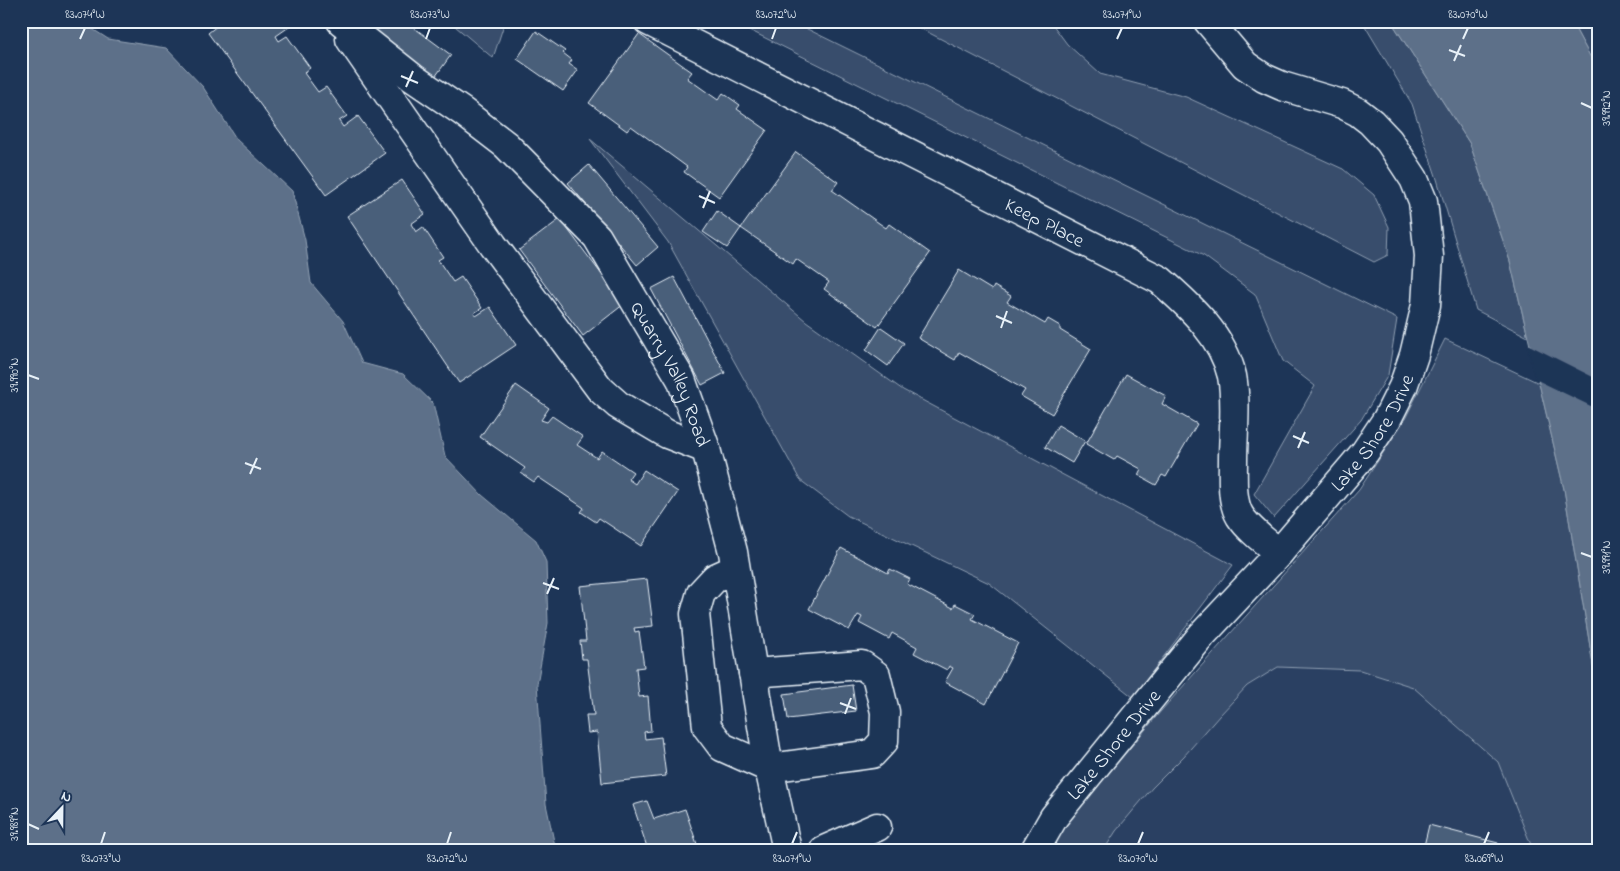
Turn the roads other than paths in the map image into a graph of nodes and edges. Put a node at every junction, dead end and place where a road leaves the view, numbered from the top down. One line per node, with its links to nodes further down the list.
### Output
1 (340, 21): 4 (street); 4 (street, Quarry Valley Road)
2 (648, 21): 5 (street, Keep Place)
3 (1208, 21): 5 (street, Lake Shore Drive)
4 (706, 449): 6 (street, Quarry Valley Road)
5 (1279, 553): 12 (street, Lake Shore Drive)
6 (735, 569): 7 (street, Quarry Valley Road); 8 (street)
7 (753, 674): 8 (street, Quarry Valley Road); 8 (street)
8 (770, 768): 10 (street, Quarry Valley Road)
9 (877, 827): 11 (street)
10 (787, 850)
11 (824, 850)
12 (1035, 850)

